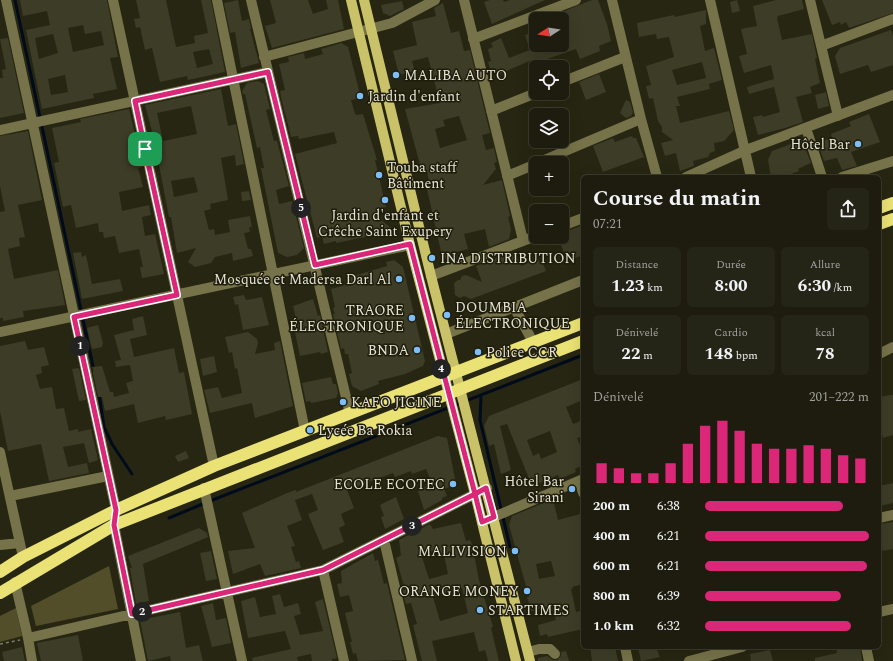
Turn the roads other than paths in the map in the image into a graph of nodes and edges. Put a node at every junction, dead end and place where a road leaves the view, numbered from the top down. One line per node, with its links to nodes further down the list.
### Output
1 (6, 0): 29 (street)
2 (113, 0): 25 (street)
3 (217, 0): 21 (street)
4 (251, 0): 18 (street)
5 (351, 0): 15 (main road)
6 (364, 0): 14 (main road)
7 (464, 0): 16 (street)
8 (576, 0): 16 (street)
9 (612, 0): 19 (street)
10 (710, 0): 32 (street)
11 (810, 0): 17 (street)
12 (432, 1): 14 (street)
13 (893, 19): 17 (street)
14 (371, 30): 15 (street); 53 (main road)
15 (359, 33): 18 (street); 50 (main road)
16 (473, 39): 26 (street)
17 (821, 46): 27 (street)
18 (264, 57): 20 (street)
19 (625, 57): 22 (street); 28 (street)
20 (268, 72): 21 (street); 51 (street)
21 (233, 79): 25 (street); 52 (street)
22 (569, 79)
23 (893, 95): 27 (street)
24 (529, 96): 26 (street)
25 (135, 101): 29 (street); 55 (street)
26 (491, 111): 41 (street)
27 (838, 116): 30 (street)
28 (641, 120): 33 (street); 36 (street)
29 (32, 123): 31 (street); 57 (street)
30 (806, 128): 32 (street); 39 (street)
31 (0, 130)
32 (746, 150): 37 (street); 38 (street)
33 (554, 156)
34 (893, 162): 40 (street)
35 (529, 166): 41 (street)
36 (656, 175)
37 (690, 175)
38 (751, 175)
39 (821, 175)
40 (849, 175)
41 (507, 176): 49 (street)
42 (893, 202): 43 (highway)
43 (881, 207)
44 (581, 219): 46 (street)
45 (893, 219): 47 (highway)
46 (569, 223)
47 (881, 223)
48 (529, 238): 49 (street)
49 (523, 240): 53 (street)
50 (410, 244): 51 (street); 66 (main road)
51 (315, 265): 52 (street); 69 (street)
52 (273, 274): 55 (street); 70 (street)
53 (431, 276): 60 (main road)
54 (581, 281): 56 (street)
55 (177, 295): 57 (street); 72 (street)
56 (514, 307): 60 (street); 61 (street)
57 (74, 317): 59 (street); 73 (street)
58 (581, 324): 61 (highway)
59 (0, 332)
60 (446, 334): 65 (main road)
61 (532, 342): 65 (highway)
62 (581, 342): 67 (highway)
63 (893, 347): 64 (street)
64 (881, 353)
65 (457, 372): 66 (highway); 67 (main road)
66 (443, 376): 68 (main road); 69 (highway)
67 (461, 389): 68 (highway); 76 (main road)
68 (449, 393): 75 (highway); 77 (main road)
69 (350, 414): 70 (highway)
70 (305, 430): 72 (highway)
71 (0, 452): 78 (street)
72 (214, 466): 79 (highway)
73 (108, 476): 78 (street); 79 (street)
74 (581, 480): 81 (street)
75 (204, 488): 84 (highway); 93 (street)
76 (486, 488): 77 (street); 81 (main road)
77 (475, 494): 83 (main road); 85 (street)
78 (10, 496): 86 (street)
79 (116, 510): 84 (street); 88 (highway)
80 (893, 515): 82 (street)
81 (494, 517): 83 (street); 102 (main road)
82 (881, 518)
83 (482, 522): 108 (main road)
84 (114, 525): 91 (highway); 96 (street)
85 (384, 540): 89 (street); 107 (street)
86 (20, 543): 87 (street); 88 (street)
87 (0, 545)
88 (23, 557): 90 (highway)
89 (323, 570): 93 (street); 106 (street)
90 (0, 572)
91 (15, 582): 92 (highway); 97 (street)
92 (0, 592)
93 (227, 592): 96 (street); 105 (street)
94 (893, 609): 95 (street)
95 (881, 612)
96 (132, 614): 97 (street); 104 (street)
97 (28, 638): 103 (street)
98 (625, 649): 109 (street)
99 (734, 649): 110 (street)
100 (866, 649): 111 (street)
101 (554, 654): 102 (street)
102 (529, 657)
103 (32, 661)
104 (141, 661)
105 (242, 661)
106 (344, 661)
107 (412, 661)
108 (516, 661)
109 (628, 661)
110 (689, 661)
111 (869, 661)

